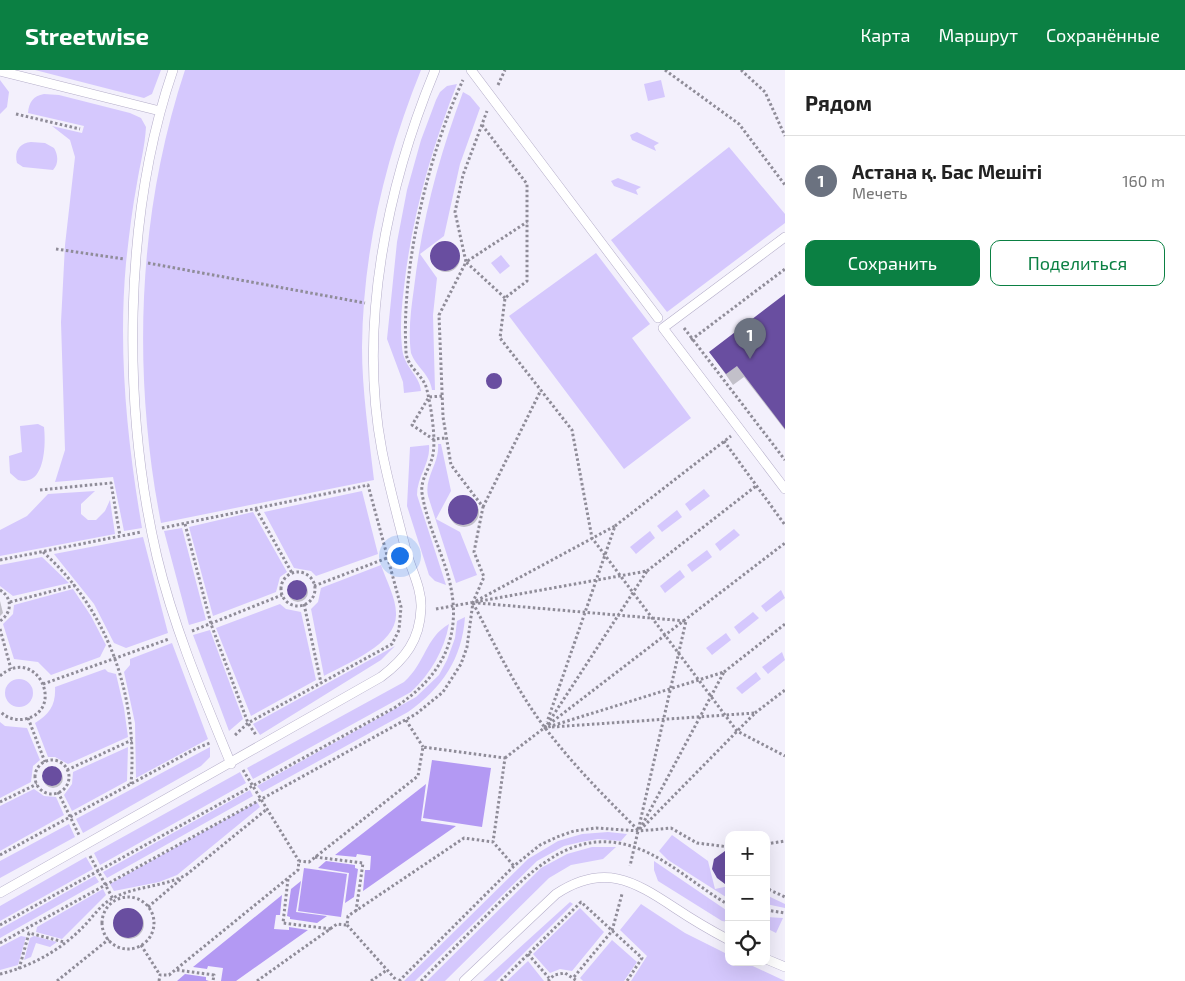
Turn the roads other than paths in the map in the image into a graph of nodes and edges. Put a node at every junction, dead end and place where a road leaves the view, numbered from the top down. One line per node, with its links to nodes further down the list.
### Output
1 (173, 70): 5 (lane)
2 (435, 70): 9 (lane)
3 (471, 70): 7 (lane)
4 (0, 71): 5 (lane)
5 (160, 111): 9 (lane)
6 (785, 236): 8 (lane)
7 (658, 318)
8 (785, 489)
9 (231, 764): 10 (lane)
10 (0, 893)
11 (725, 938): 14 (lane)
12 (770, 961): 13 (lane)
13 (785, 967)
14 (464, 981)

